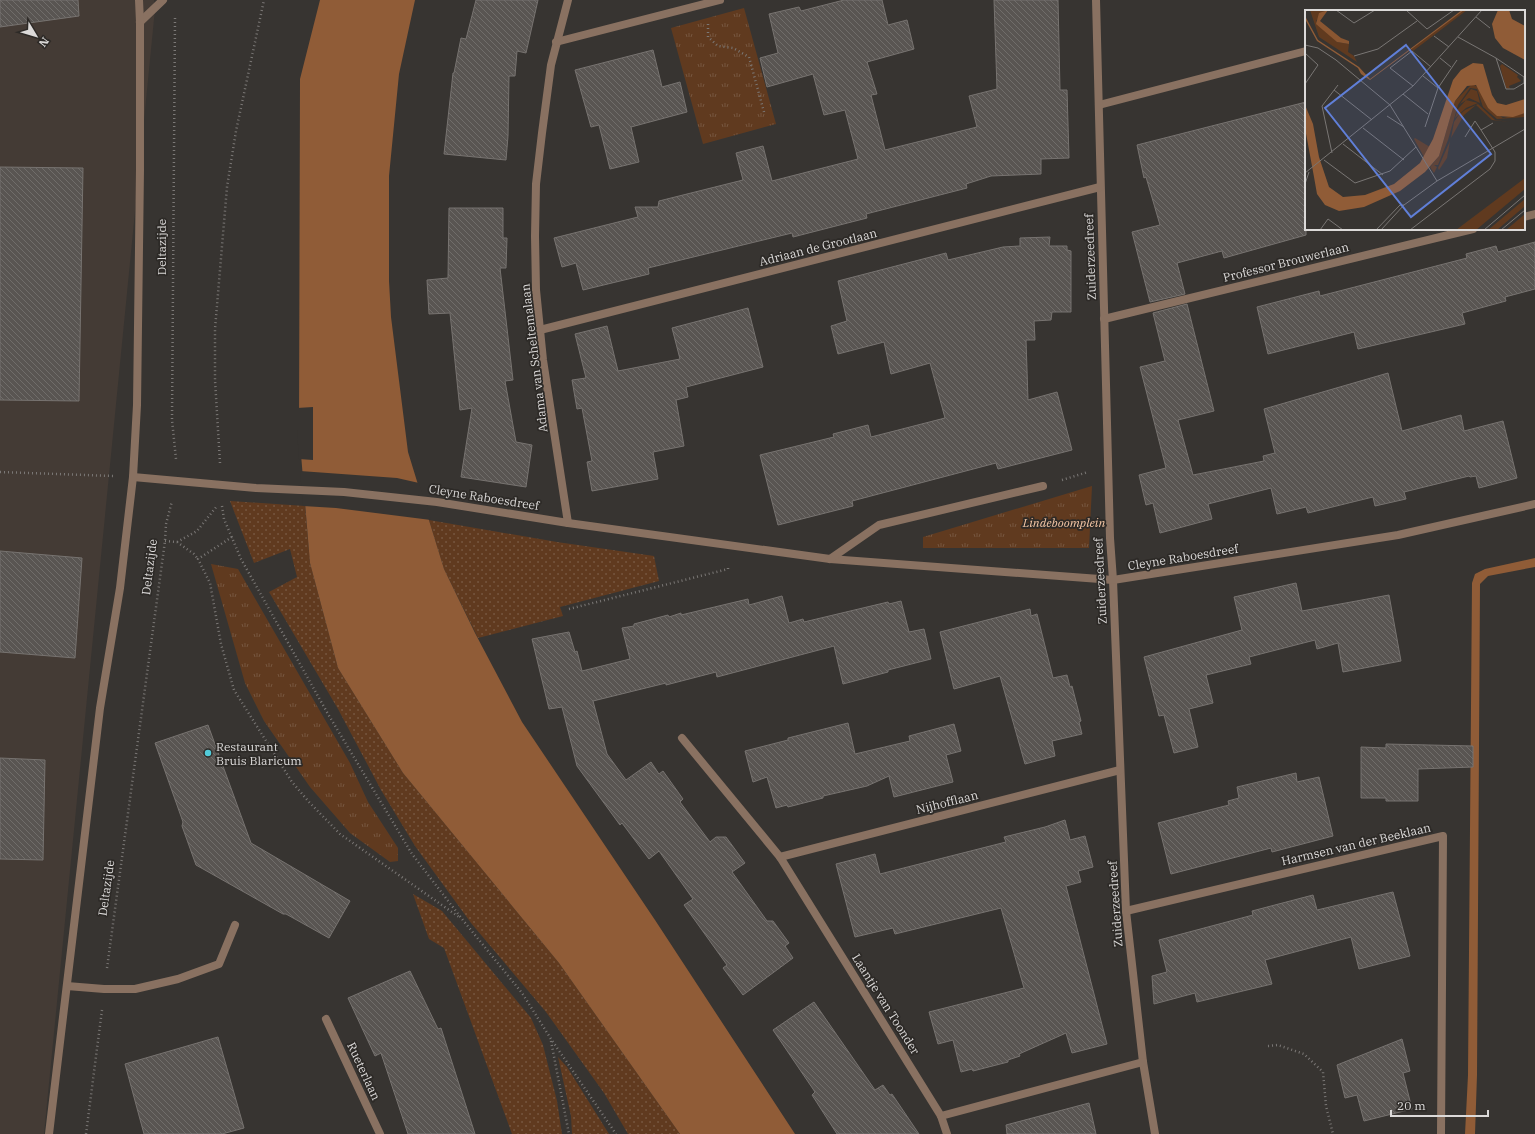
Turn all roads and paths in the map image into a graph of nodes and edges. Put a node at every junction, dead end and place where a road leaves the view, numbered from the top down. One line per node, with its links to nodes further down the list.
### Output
1 (139, 0): 9 (street, Deltazijde)
2 (163, 0): 9 (street)
3 (264, 0): 24 (path)
4 (568, 0): 10 (street, Adama van Scheltemalaan)
5 (720, 0): 7 (street)
6 (1096, 0): 12 (street, Zuiderzeedreef)
7 (703, 4): 10 (street); 13 (path)
8 (175, 16): 23 (path, Deltazijde)
9 (140, 22): 22 (street, Deltazijde)
10 (556, 42): 19 (street, Adama van Scheltemalaan)
11 (1305, 51): 12 (street)
12 (1099, 105): 14 (street, Zuiderzeedreef)
13 (764, 112)
14 (1100, 187): 18 (street, Zuiderzeedreef); 19 (street, Adriaan de Grootlaan)
15 (1535, 214): 16 (street)
16 (1525, 217)
17 (1469, 230): 18 (street, Professor Brouwerlaan)
18 (1104, 319): 20 (street, Zuiderzeedreef)
19 (540, 330): 27 (street, Adama van Scheltemalaan)
20 (1108, 466): 25 (path); 34 (street, Zuiderzeedreef)
21 (0, 472): 22 (path)
22 (133, 477): 23 (street, Cleyne Raboesdreef); 42 (street, Deltazijde)
23 (178, 481): 24 (street, Cleyne Raboesdreef); 29 (path, Deltazijde)
24 (220, 485): 27 (street, Cleyne Raboesdreef)
25 (1042, 486): 33 (street)
26 (1535, 504): 34 (street, Cleyne Raboesdreef)
27 (568, 523): 31 (street, Cleyne Raboesdreef)
28 (232, 537): 30 (path); 32 (path); 40 (path)
29 (166, 541): 30 (path); 43 (path, Deltazijde)
30 (177, 542): 32 (path)
31 (723, 544): 33 (street, Cleyne Raboesdreef); 35 (path)
32 (198, 559): 40 (path)
33 (830, 559): 34 (street, Cleyne Raboesdreef)
34 (1113, 580): 37 (street, Zuiderzeedreef)
35 (569, 609)
36 (682, 738): 38 (street, Laantje van Toonder)
37 (1120, 770): 38 (street, Nijhofflaan); 39 (street, Zuiderzeedreef)
38 (780, 857): 48 (street, Laantje van Toonder)
39 (1126, 911): 47 (street, Zuiderzeedreef); 57 (street, Harmsen van der Beeklaan)
40 (462, 919): 45 (path)
41 (236, 925): 43 (street)
42 (66, 986): 43 (street); 49 (street, Deltazijde)
43 (104, 989): 50 (path, Deltazijde)
44 (326, 1019): 51 (street, Rueterlaan)
45 (551, 1039): 52 (path); 53 (path)
46 (1268, 1046): 56 (path)
47 (1143, 1062): 48 (street); 55 (street, Zuiderzeedreef)
48 (941, 1116): 54 (street, Laantje van Toonder)
49 (49, 1134)
50 (86, 1134)
51 (380, 1134)
52 (569, 1134)
53 (616, 1134)
54 (947, 1134)
55 (1155, 1134)
56 (1333, 1134)
57 (1441, 1134)

